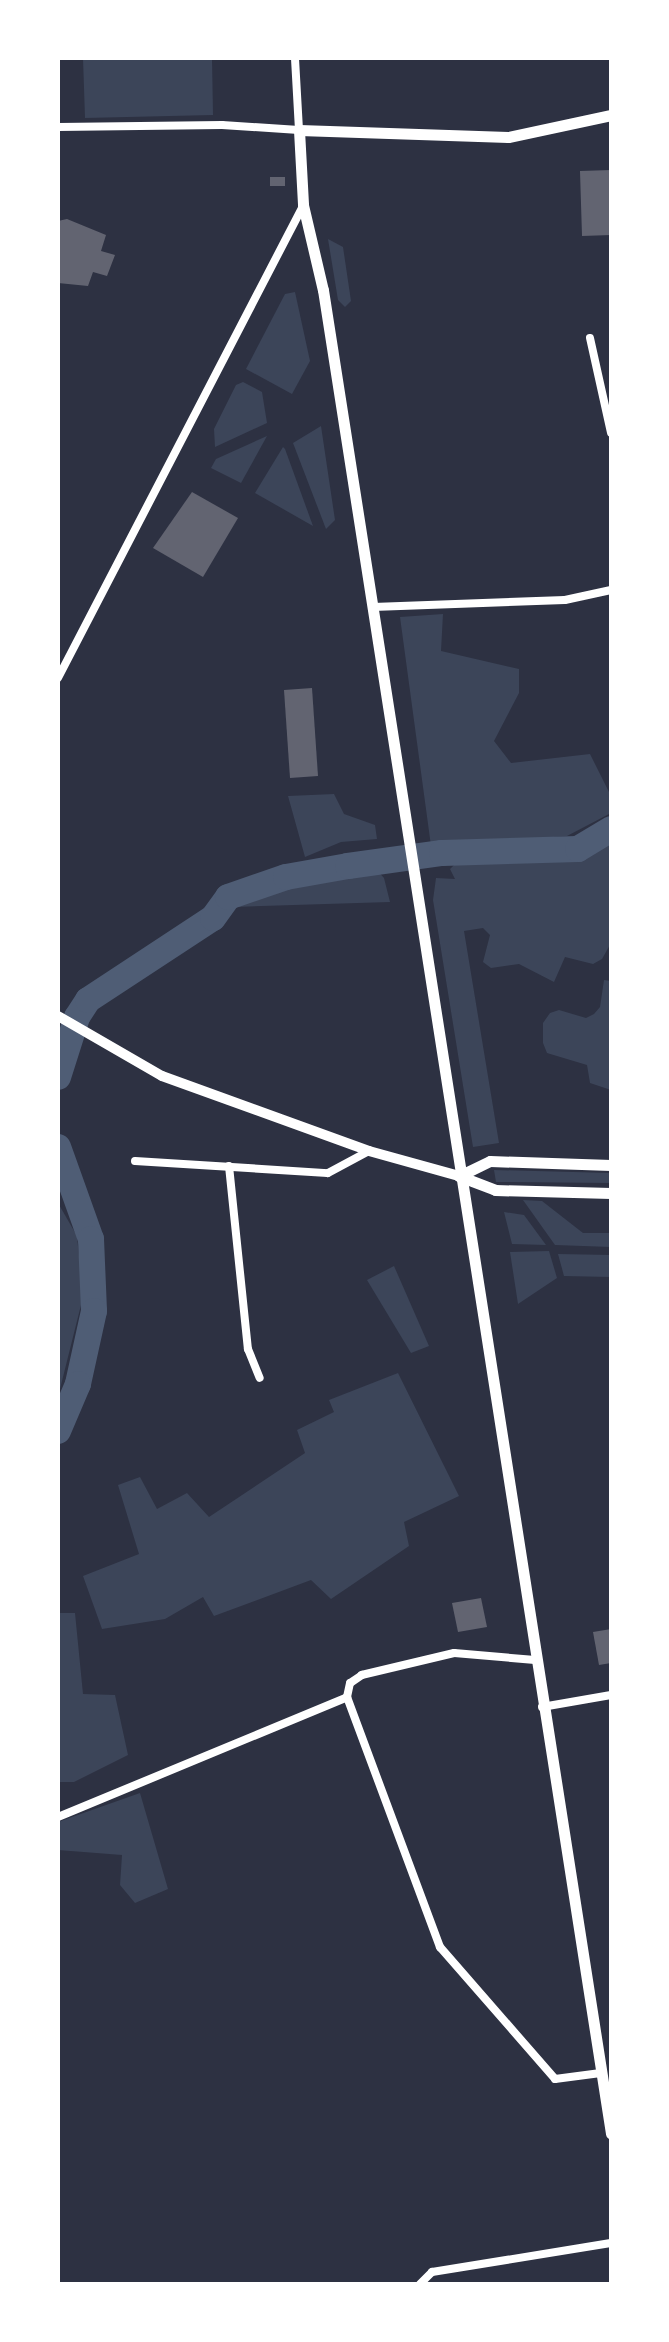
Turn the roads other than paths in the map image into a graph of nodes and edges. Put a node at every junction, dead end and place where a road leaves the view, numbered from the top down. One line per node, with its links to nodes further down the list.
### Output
1 (295, 58): 4 (street)
2 (611, 115): 4 (main road)
3 (58, 127): 4 (street)
4 (299, 130): 5 (main road)
5 (303, 205): 9 (main road); 10 (street)
6 (590, 338): 7 (street)
7 (611, 433)
8 (611, 590): 9 (street)
9 (373, 607): 16 (main road)
10 (58, 678)
11 (58, 1016): 12 (street)
12 (369, 1151): 15 (street); 16 (street)
13 (135, 1161): 15 (street)
14 (611, 1165): 16 (main road)
15 (229, 1166): 18 (street)
16 (459, 1176): 17 (main road); 19 (main road)
17 (611, 1193)
18 (260, 1378)
19 (535, 1660): 21 (street); 22 (main road)
20 (611, 1695): 22 (street)
21 (347, 1697): 23 (street); 24 (street)
22 (542, 1707): 24 (main road)
23 (58, 1817)
24 (601, 2073): 25 (main road)
25 (611, 2134)
26 (611, 2243): 27 (street)
27 (420, 2284)

